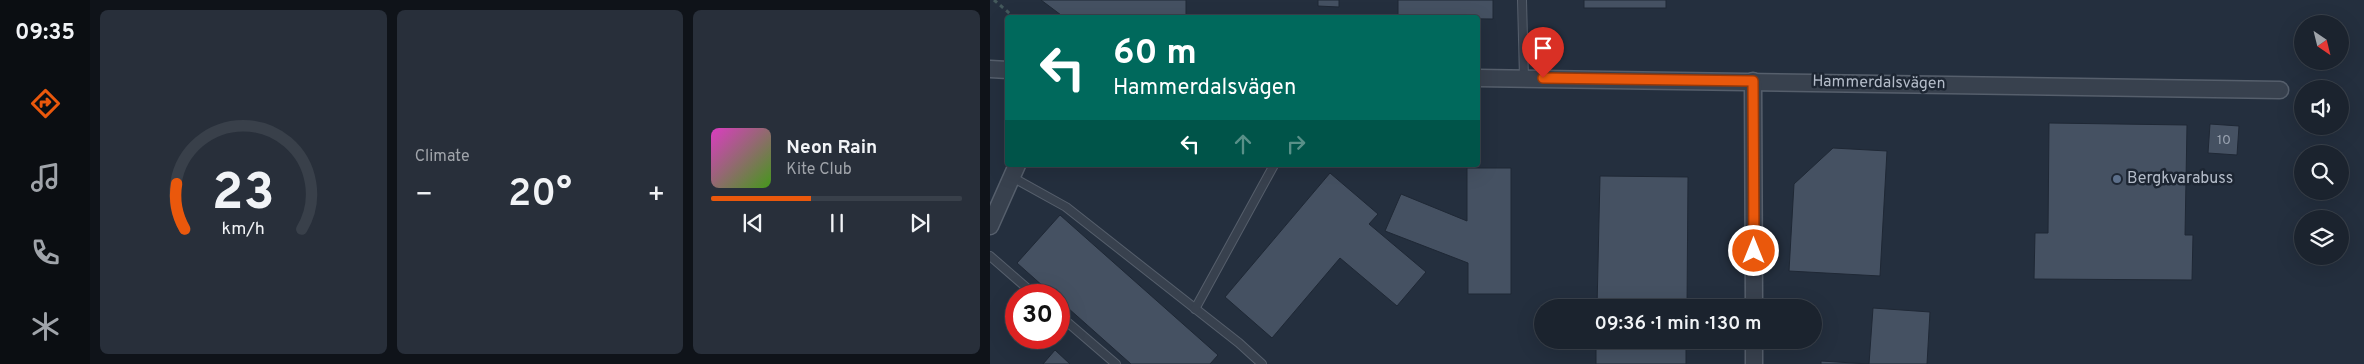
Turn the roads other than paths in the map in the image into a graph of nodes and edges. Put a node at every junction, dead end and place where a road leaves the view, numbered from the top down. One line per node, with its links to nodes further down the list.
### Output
1 (1522, 0): 5 (lane)
2 (990, 69): 3 (street)
3 (1005, 70)
4 (1480, 78): 5 (street, Hammerdalsvägen)
5 (1524, 78): 6 (street, Hammerdalsvägen)
6 (1753, 81): 7 (street, Hammerdalsvägen); 13 (street)
7 (2280, 90)
8 (1273, 167): 14 (lane)
9 (1014, 171): 10 (street); 14 (lane)
10 (990, 226)
11 (990, 256): 12 (lane)
12 (1023, 284)
13 (1754, 299)
14 (1195, 309): 18 (lane)
15 (1070, 324): 17 (lane)
16 (1754, 349): 19 (street)
17 (1116, 364)
18 (1262, 364)
19 (1754, 364)

